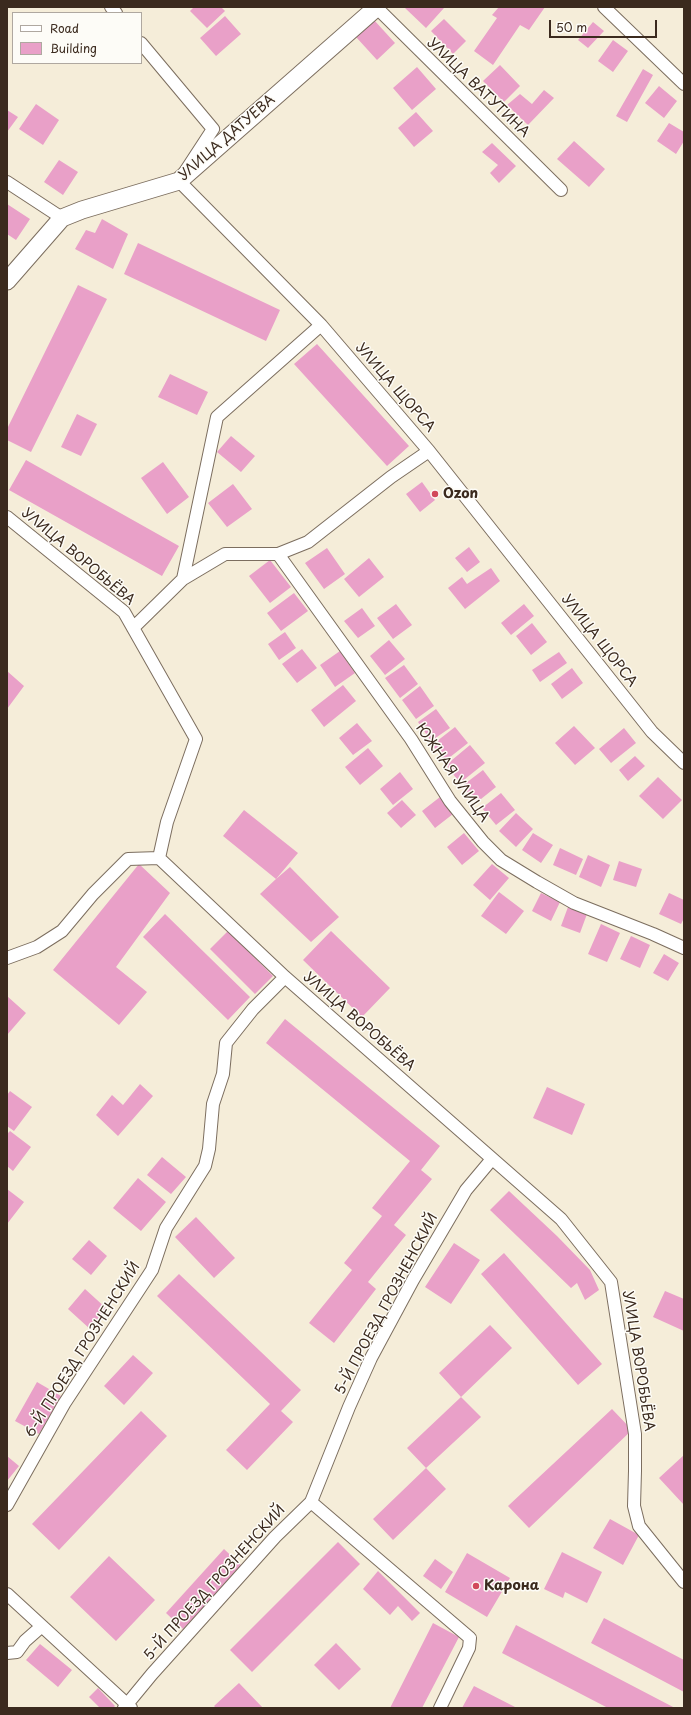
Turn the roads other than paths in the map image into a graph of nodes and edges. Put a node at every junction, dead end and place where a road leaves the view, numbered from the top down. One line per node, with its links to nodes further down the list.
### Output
1 (376, 7): 5 (street, УЛИЦА ДАТУЕВА); 7 (street, УЛИЦА ВАТУТИНА)
2 (604, 7): 4 (street)
3 (142, 44): 5 (street)
4 (684, 84)
5 (179, 181): 8 (street, УЛИЦА ДАТУЕВА); 10 (street, УЛИЦА ЩОРСА)
6 (7, 182): 8 (street)
7 (561, 190)
8 (62, 218): 9 (street, УЛИЦА ДАТУЕВА)
9 (7, 281)
10 (321, 325): 11 (street, УЛИЦА ЩОРСА); 14 (street)
11 (429, 451): 13 (street); 16 (street, УЛИЦА ЩОРСА)
12 (7, 517): 15 (street, УЛИЦА ВОРОБЬЁВА)
13 (278, 554): 14 (street); 18 (street, ЮЖНАЯ УЛИЦА)
14 (183, 579): 15 (street)
15 (133, 628): 17 (street, УЛИЦА ВОРОБЬЁВА)
16 (684, 763)
17 (159, 858): 19 (street); 20 (street, УЛИЦА ВОРОБЬЁВА)
18 (684, 948)
19 (7, 958)
20 (286, 977): 21 (street, УЛИЦА ВОРОБЬЁВА); 23 (street, 6-Й ПРОЕЗД ГРОЗНЕНСКИЙ)
21 (492, 1159): 22 (street, 5-Й ПРОЕЗД ГРОЗНЕНСКИЙ); 24 (street, УЛИЦА ВОРОБЬЁВА)
22 (311, 1502): 28 (street, 5-Й ПРОЕЗД ГРОЗНЕНСКИЙ); 29 (street)
23 (7, 1505)
24 (684, 1582)
25 (7, 1594): 26 (street)
26 (42, 1626): 27 (street); 28 (street)
27 (7, 1653)
28 (127, 1707)
29 (440, 1708)

